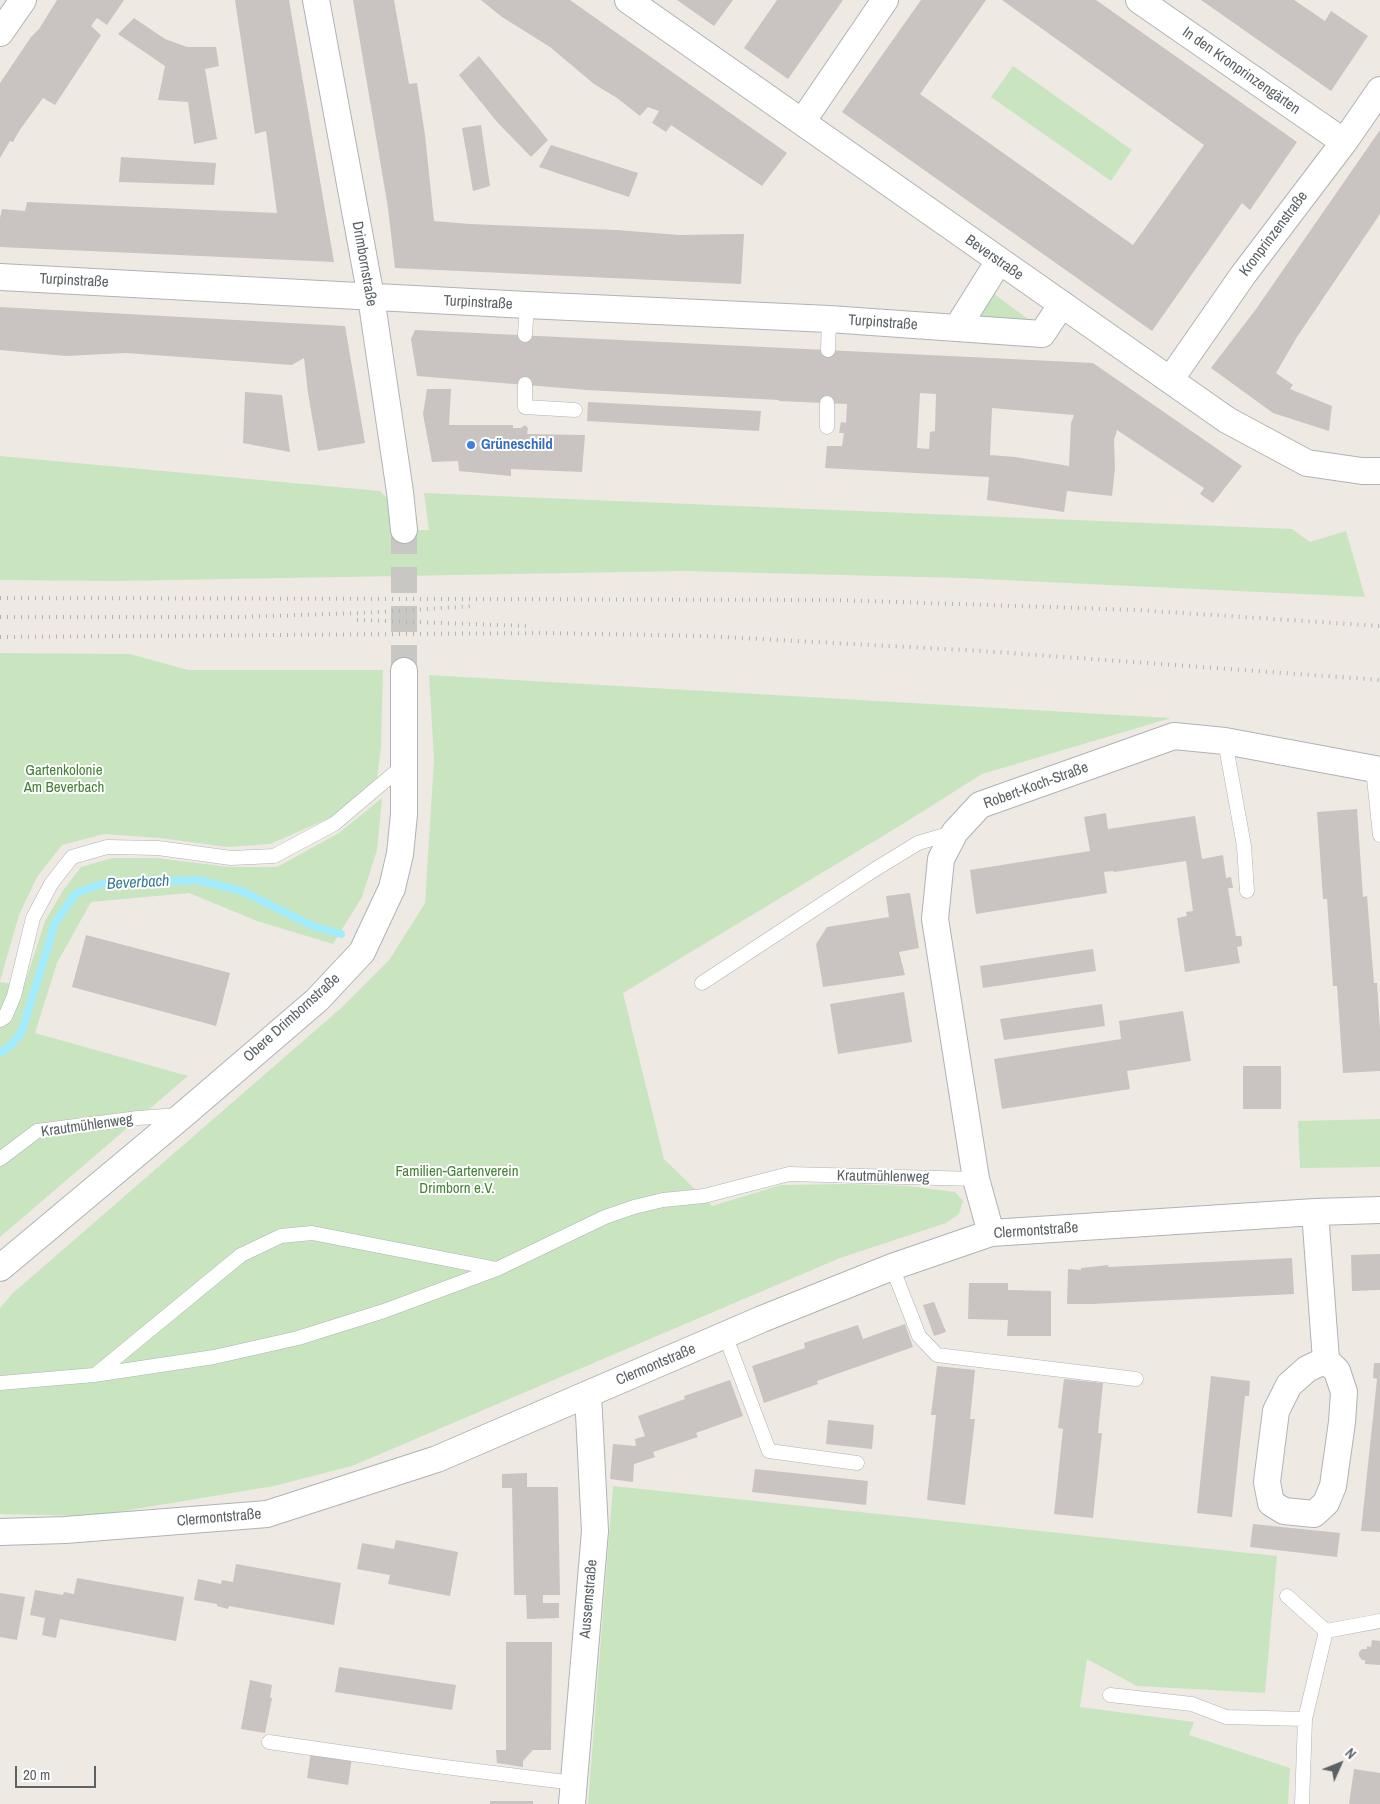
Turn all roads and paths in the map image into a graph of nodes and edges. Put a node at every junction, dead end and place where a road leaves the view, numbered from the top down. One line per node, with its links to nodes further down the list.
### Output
1 (23, 0): 6 (street)
2 (316, 0): 12 (street, Drimbornstraße)
3 (628, 0): 8 (street, Beverstraße)
4 (885, 0): 8 (street)
5 (1138, 0): 9 (street, In den Kronprinzengärten)
6 (0, 33)
7 (1380, 90): 9 (street, Kronprinzenstraße)
8 (802, 122): 10 (street, Beverstraße)
9 (1344, 142): 19 (street, Kronprinzenstraße)
10 (999, 261): 13 (street, Beverstraße); 16 (street)
11 (0, 277): 12 (street, Turpinstraße)
12 (371, 297): 14 (street, Turpinstraße); 25 (street, Drimbornstraße)
13 (1062, 304): 16 (street, Turpinstraße); 19 (street, Beverstraße)
14 (527, 306): 15 (street, Turpinstraße); 17 (lane)
15 (829, 319): 16 (street, Turpinstraße); 18 (lane)
16 (957, 328)
17 (525, 335)
18 (828, 350)
19 (1170, 380): 24 (street, Beverstraße)
20 (525, 384): 22 (lane)
21 (827, 403): 23 (lane)
22 (575, 410)
23 (827, 427)
24 (1380, 471)
25 (404, 530)
26 (404, 671): 28 (street, Obere Drimbornstraße)
27 (1225, 741): 29 (street, Robert-Koch-Straße); 30 (street, Robert-Koch-Straße); 32 (lane)
28 (404, 765): 34 (lane); 35 (street, Obere Drimbornstraße)
29 (1377, 770): 31 (lane)
30 (955, 832): 33 (lane); 37 (street, Robert-Koch-Straße)
31 (1380, 835)
32 (1247, 891)
33 (702, 983)
34 (0, 1020)
35 (183, 1115): 36 (lane, Krautmühlenweg); 42 (street, Obere Drimbornstraße)
36 (0, 1159)
37 (976, 1179): 40 (street, Robert-Koch-Straße); 43 (lane, Krautmühlenweg)
38 (1380, 1210): 39 (street, Clermontstraße)
39 (1315, 1212): 40 (street, Clermontstraße); 45 (street)
40 (991, 1233): 41 (street, Clermontstraße)
41 (892, 1267): 44 (street, Clermontstraße); 47 (lane)
42 (0, 1268)
43 (497, 1269): 46 (lane, Krautmühlenweg); 46 (lane)
44 (725, 1335): 49 (street, Clermontstraße); 50 (lane)
45 (1326, 1360): 45 (street)
46 (94, 1375): 48 (lane, Krautmühlenweg)
47 (1136, 1378)
48 (0, 1383)
49 (588, 1394): 51 (street, Clermontstraße); 58 (street, Aussemstraße)
50 (857, 1463)
51 (0, 1532)
52 (1287, 1596): 54 (lane)
53 (1380, 1621): 54 (lane)
54 (1326, 1631): 56 (lane)
55 (1110, 1695): 56 (lane)
56 (1305, 1719): 59 (lane)
57 (269, 1742): 58 (lane)
58 (573, 1794)
59 (1302, 1804)

